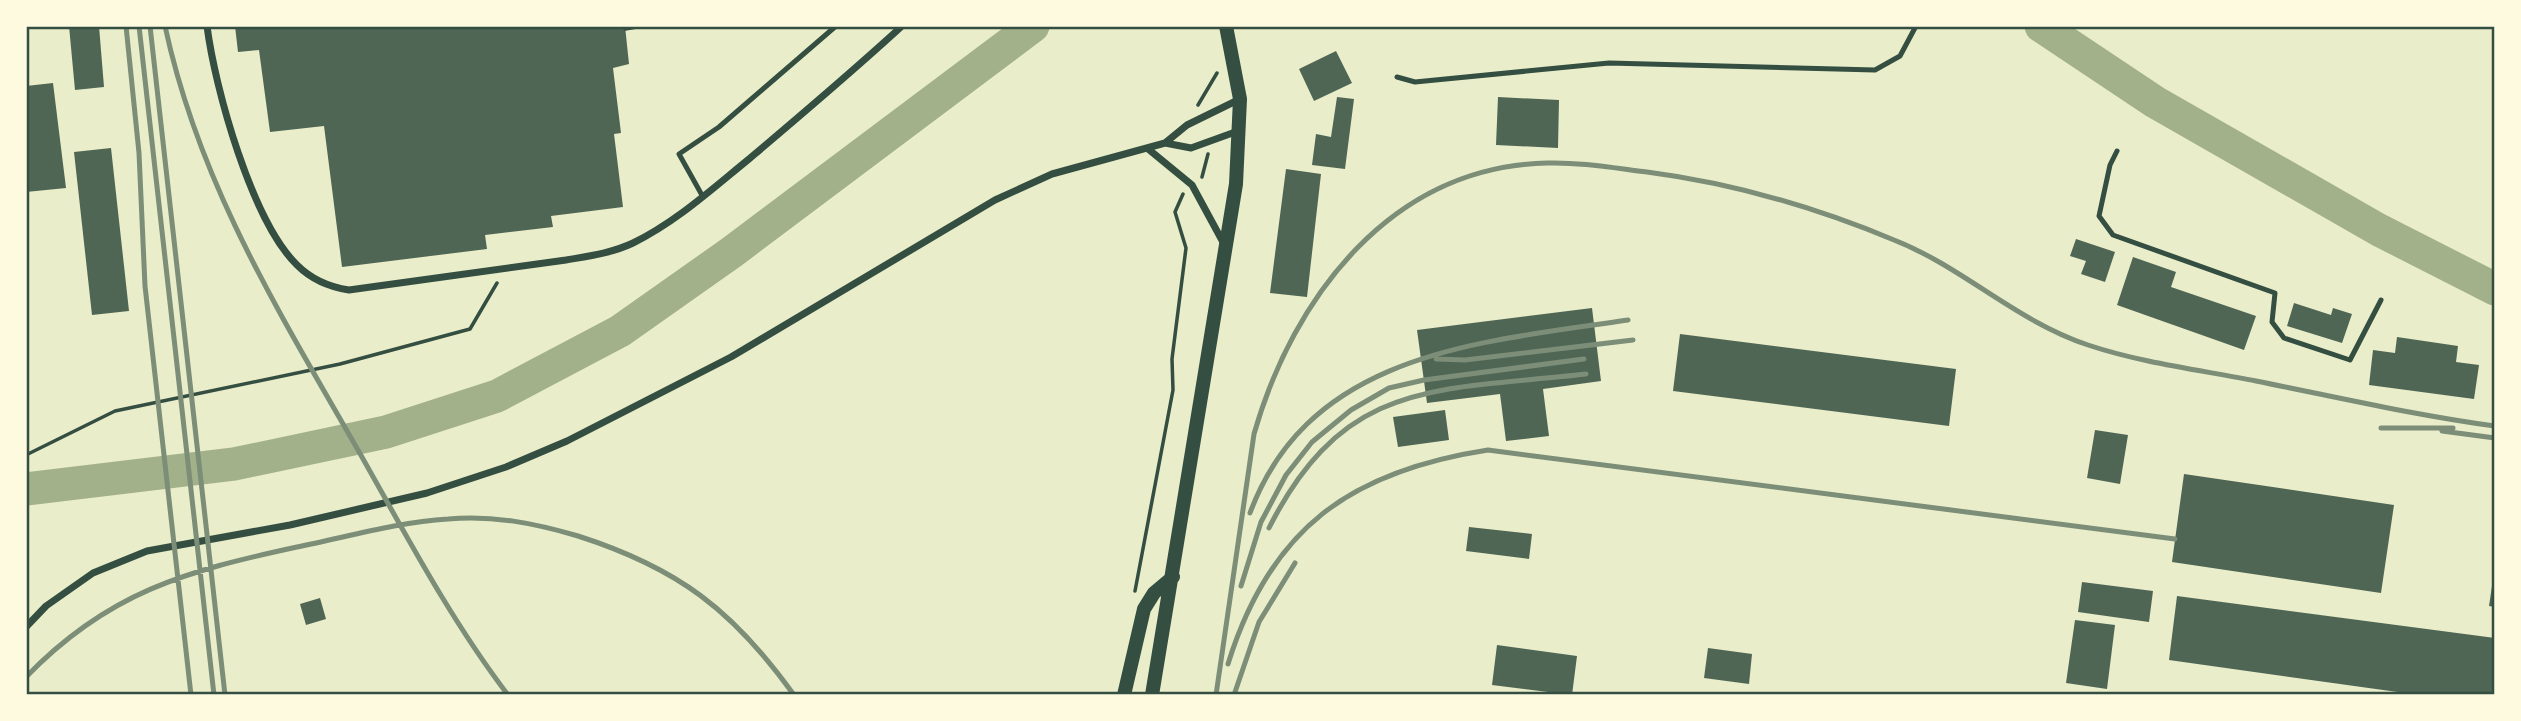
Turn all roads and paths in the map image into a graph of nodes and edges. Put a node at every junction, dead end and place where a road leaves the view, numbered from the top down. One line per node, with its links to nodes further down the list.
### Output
1 (207, 26): 20 (street)
2 (643, 26): 7 (path)
3 (836, 26): 18 (lane)
4 (902, 26): 18 (street)
5 (1226, 26): 10 (main road)
6 (1916, 26): 9 (lane)
7 (625, 29)
8 (1217, 62): 11 (path)
9 (1396, 77)
10 (1240, 99): 11 (street); 12 (main road)
11 (1197, 121): 13 (street)
12 (1240, 131): 14 (street); 19 (main road)
13 (1165, 143): 14 (street); 15 (street)
14 (1207, 143): 17 (path)
15 (1147, 148): 17 (street); 25 (street)
16 (2117, 151): 21 (lane)
17 (1192, 185): 19 (street); 24 (path)
18 (703, 197): 20 (street)
19 (1226, 248): 23 (main road)
20 (505, 269): 22 (path)
21 (2381, 300)
22 (26, 455)
23 (1173, 575): 26 (main road); 27 (main road)
24 (1135, 594)
25 (26, 627)
26 (1124, 695)
27 (1152, 695)

